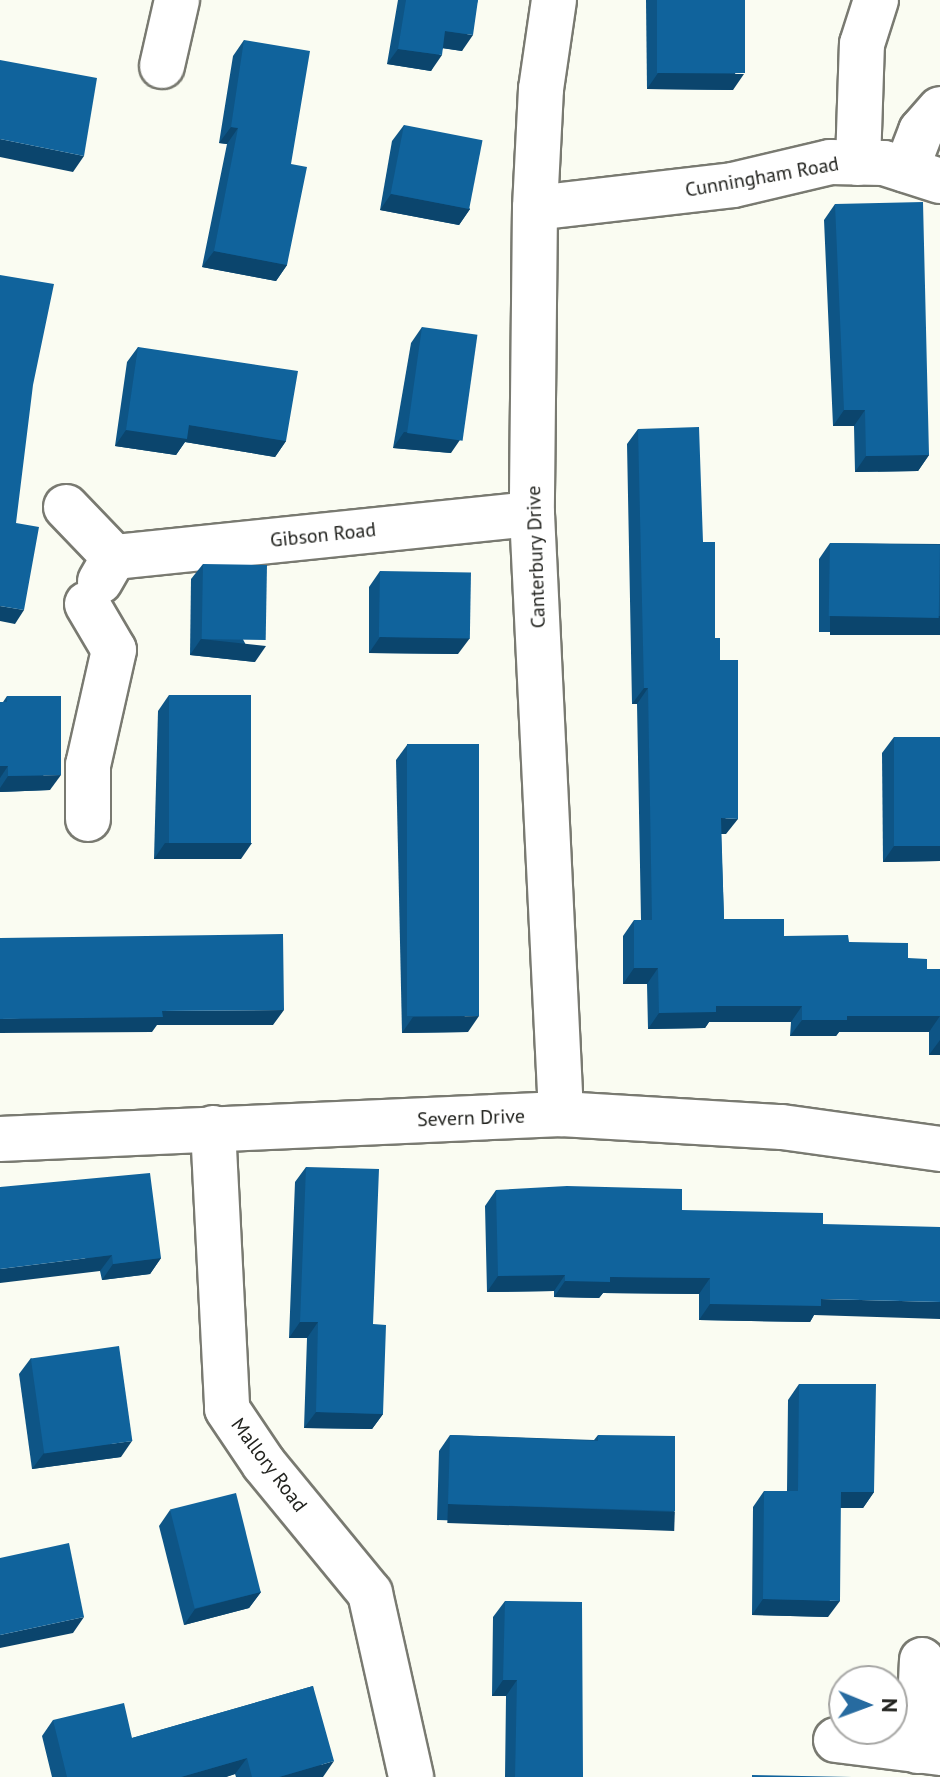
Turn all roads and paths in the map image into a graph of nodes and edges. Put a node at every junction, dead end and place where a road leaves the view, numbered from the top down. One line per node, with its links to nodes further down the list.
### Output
1 (177, 0): 4 (street)
2 (554, 0): 8 (street, Canterbury Drive)
3 (876, 0): 6 (street)
4 (162, 66)
5 (940, 109): 7 (street)
6 (858, 163): 7 (street, Cunningham Road); 8 (street, Cunningham Road)
7 (923, 175)
8 (535, 208): 10 (street, Canterbury Drive)
9 (66, 507): 11 (street)
10 (532, 514): 11 (street, Gibson Road); 13 (street, Canterbury Drive)
11 (114, 557): 12 (street)
12 (88, 819)
13 (561, 1114): 14 (street, Severn Drive); 16 (street, Severn Drive)
14 (213, 1128): 15 (street, Severn Drive); 20 (street, Mallory Road)
15 (0, 1139)
16 (940, 1149)
17 (922, 1660): 19 (street)
18 (875, 1745): 19 (street)
19 (929, 1752)
20 (411, 1777)

